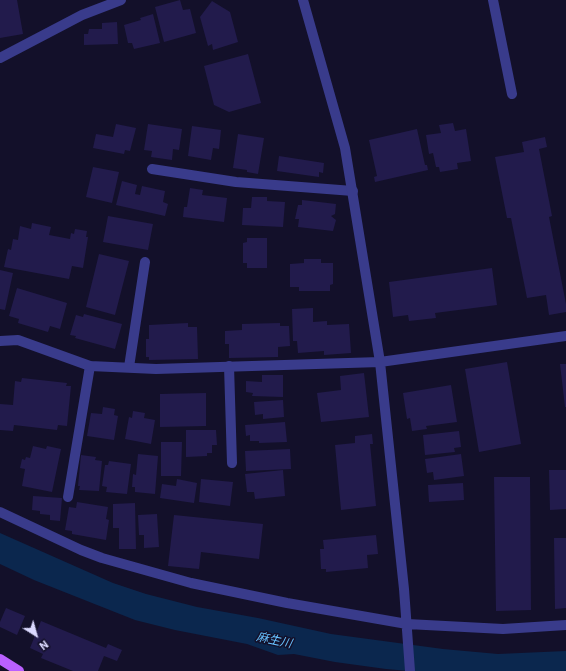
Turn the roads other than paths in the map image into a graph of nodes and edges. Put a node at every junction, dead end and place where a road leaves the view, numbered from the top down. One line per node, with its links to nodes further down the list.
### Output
1 (121, 0): 4 (street)
2 (303, 0): 7 (street)
3 (493, 0): 5 (street)
4 (0, 58)
5 (512, 94)
6 (152, 169): 7 (street)
7 (353, 191): 11 (street)
8 (145, 262): 14 (street)
9 (566, 336): 11 (street)
10 (0, 341): 12 (street)
11 (380, 362): 13 (street); 18 (street)
12 (90, 366): 14 (street); 16 (street)
13 (229, 366): 14 (street); 15 (street)
14 (129, 367)
15 (232, 463)
16 (68, 497)
17 (0, 512): 18 (street)
18 (407, 624): 19 (street); 22 (street)
19 (566, 625)
20 (0, 659): 21 (main road)
21 (19, 671)
22 (410, 671)

